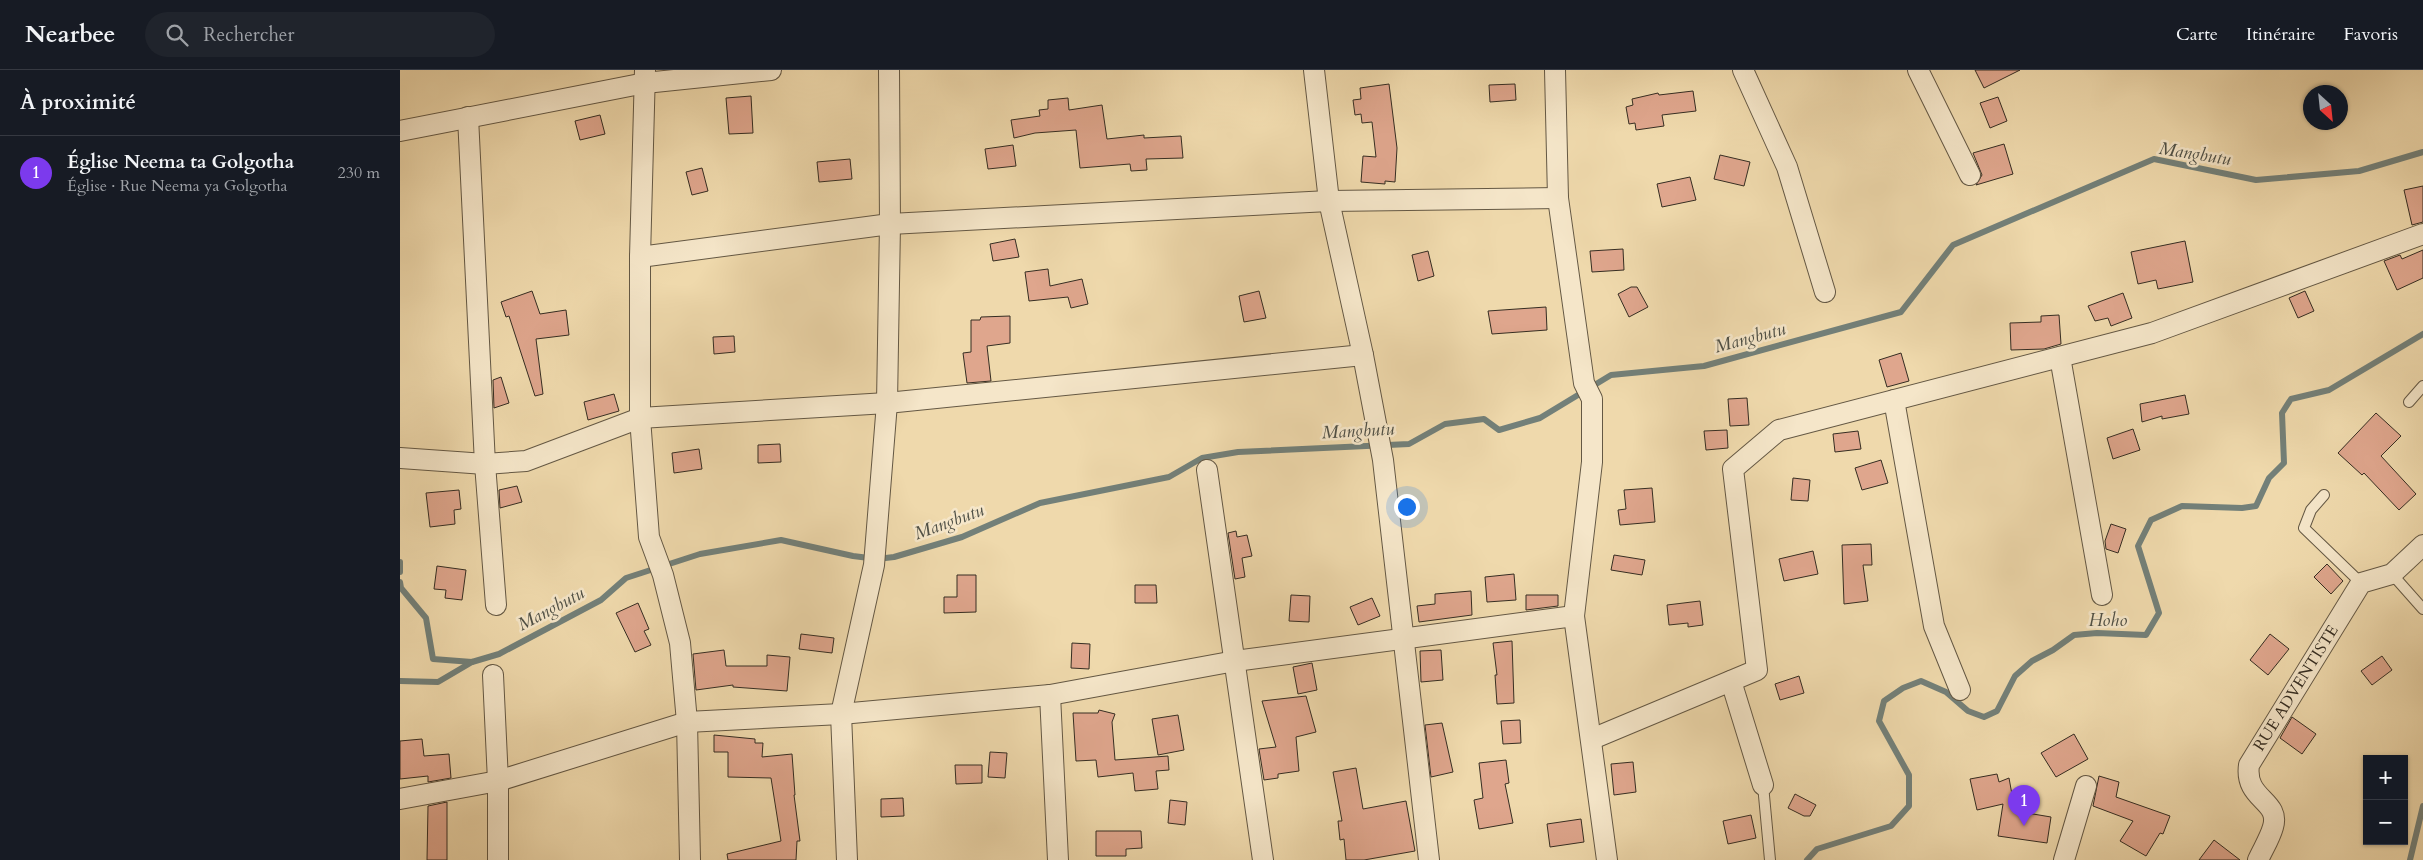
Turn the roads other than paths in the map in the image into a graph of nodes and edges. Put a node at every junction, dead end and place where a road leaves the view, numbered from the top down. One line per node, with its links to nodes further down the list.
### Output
1 (771, 70): 7 (street)
2 (889, 70): 13 (street)
3 (1314, 70): 12 (street)
4 (1556, 70): 11 (street)
5 (1743, 70): 16 (street)
6 (1918, 70): 10 (street)
7 (645, 76): 8 (street); 15 (street)
8 (468, 117): 9 (street); 25 (street)
9 (400, 131)
10 (1970, 175)
11 (1558, 198): 12 (street); 34 (street)
12 (1329, 201): 13 (street); 17 (street)
13 (890, 224): 15 (street); 22 (street)
14 (2423, 234): 18 (street)
15 (640, 258): 23 (street)
16 (1825, 292)
17 (1363, 355): 22 (street); 35 (street)
18 (2060, 357): 20 (street); 31 (street)
19 (2423, 386): 21 (lane)
20 (1894, 400): 38 (street); 39 (street)
21 (2409, 402)
22 (886, 403): 23 (street); 41 (street)
23 (640, 418): 25 (street); 42 (street)
24 (400, 458): 25 (street)
25 (485, 464): 32 (street)
26 (1206, 470): 36 (street)
27 (2324, 495): 30 (lane)
28 (2423, 545): 29 (street)
29 (2392, 574): 30 (street); 33 (lane)
30 (2361, 584): 57 (street, RUE ADVENTISTE)
31 (2102, 595)
32 (496, 605)
33 (2423, 609)
34 (1574, 616): 35 (street); 43 (street)
35 (1403, 638): 36 (street); 53 (street)
36 (1235, 661): 40 (street); 52 (street)
37 (493, 674): 44 (street)
38 (1731, 681): 43 (street); 45 (street)
39 (1960, 690)
40 (1050, 695): 41 (street); 51 (street)
41 (841, 714): 42 (street); 50 (street)
42 (687, 722): 44 (street); 49 (street)
43 (1592, 739): 54 (street)
44 (498, 781): 47 (street); 48 (street)
45 (1763, 785): 55 (lane)
46 (2086, 786): 56 (street)
47 (400, 799)
48 (498, 860)
49 (690, 860)
50 (847, 860)
51 (1058, 860)
52 (1263, 860)
53 (1429, 860)
54 (1607, 860)
55 (1770, 860)
56 (2064, 860)
57 (2258, 860)

